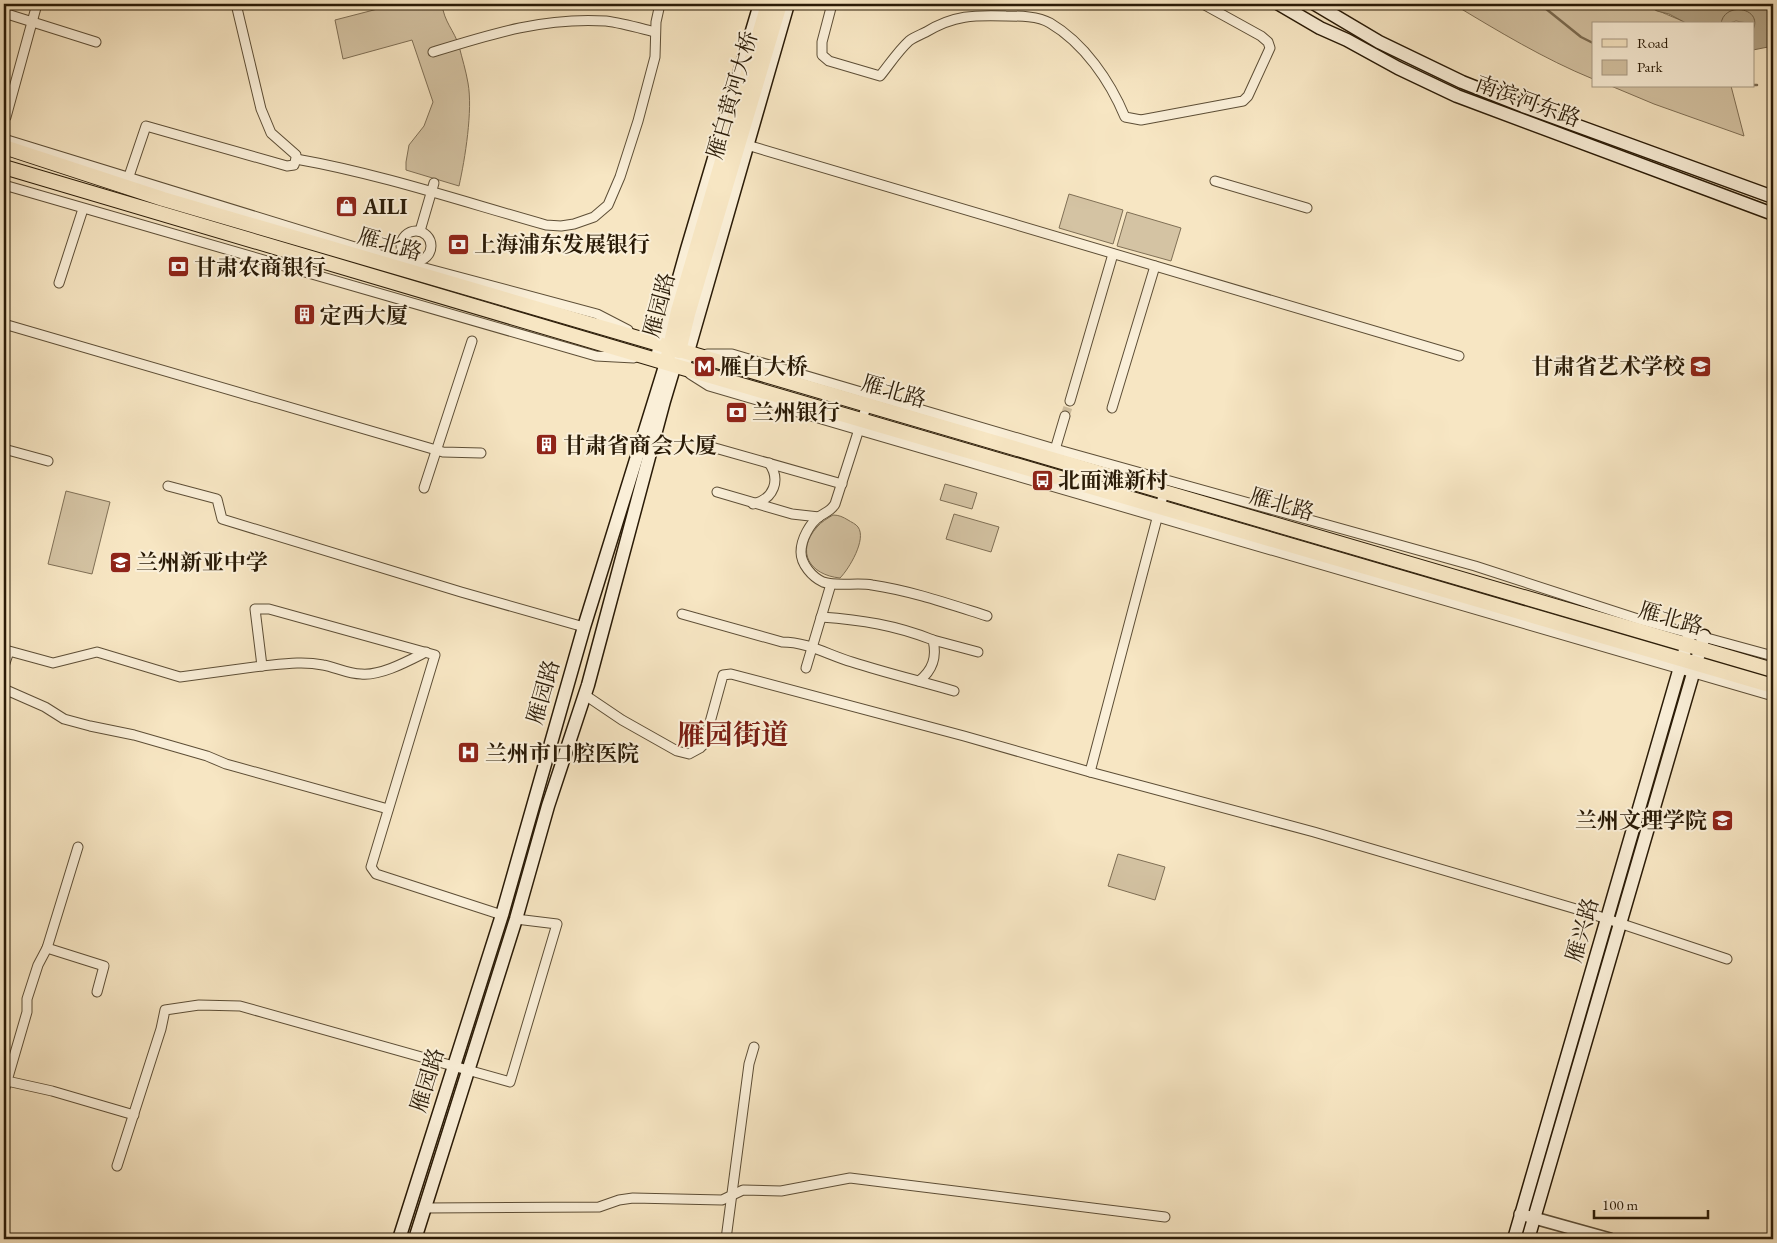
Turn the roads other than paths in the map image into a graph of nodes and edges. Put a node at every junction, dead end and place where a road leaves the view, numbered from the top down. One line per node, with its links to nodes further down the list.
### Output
1 (37, 4): 13 (street)
2 (236, 4): 21 (street)
3 (660, 4): 14 (street)
4 (760, 4): 42 (main road, 雁园路)
5 (768, 4): 26 (main road, 雁白黄河大桥)
6 (780, 4): 29 (main road, 雁白黄河大桥)
7 (788, 4): 19 (main road, 雁园路)
8 (832, 4): 9 (street)
9 (1203, 4)
10 (1315, 4): 30 (main road, 南滨河东路)
11 (1284, 5): 33 (main road, 南滨河东路)
12 (4, 13): 13 (street)
13 (32, 22): 15 (street); 17 (street)
14 (655, 32): 16 (street); 28 (street)
15 (96, 42)
16 (433, 52)
17 (4, 116)
18 (4, 139): 24 (street)
19 (747, 145): 35 (street); 42 (main road, 雁园路)
20 (4, 148): 24 (main road, 雁北路)
21 (296, 159): 24 (street); 28 (street)
22 (4, 167): 39 (main road, 雁北路)
23 (1215, 180): 31 (street)
24 (127, 182): 36 (main road, 雁北路)
25 (434, 182): 28 (street)
26 (715, 184): 42 (main road, 雁园路)
27 (4, 185): 32 (street)
28 (431, 192): 34 (street)
29 (724, 197): 42 (main road, 雁园路)
30 (1773, 197)
31 (1307, 208)
32 (83, 209): 38 (street); 44 (street)
33 (1773, 214)
34 (420, 231): 36 (street); 36 (street)
35 (1113, 254): 37 (street); 46 (street)
36 (410, 265): 39 (street); 42 (main road, 雁北路)
37 (1155, 266): 43 (street); 47 (street)
38 (59, 283)
39 (402, 285): 44 (main road, 雁北路)
40 (4, 324): 52 (street)
41 (472, 341): 52 (street)
42 (674, 349): 44 (main road, 雁园路); 45 (main road, 雁北路)
43 (1459, 356)
44 (670, 364): 49 (main road, 雁北路); 70 (main road, 雁园路); 86 (main road, 雁园路)
45 (869, 400): 49 (street); 54 (main road, 雁北路)
46 (1070, 401)
47 (1112, 408)
48 (1065, 416): 54 (street)
49 (861, 425): 57 (main road, 雁北路); 58 (street)
50 (714, 448): 56 (street)
51 (4, 449): 55 (street)
52 (436, 450): 53 (street); 60 (street)
53 (481, 453)
54 (1054, 454): 57 (street); 62 (main road, 雁北路); 72 (street)
55 (48, 461)
56 (769, 463): 58 (street); 63 (street)
57 (1047, 480): 64 (main road, 雁北路)
58 (842, 484): 65 (street)
59 (168, 486): 70 (street)
60 (424, 488)
61 (717, 492): 63 (street)
62 (1164, 492): 64 (street); 72 (main road, 雁北路)
63 (753, 504): 65 (street)
64 (1159, 512): 79 (main road, 雁北路); 88 (street)
65 (819, 517): 66 (street)
66 (831, 584): 68 (street); 69 (street)
67 (682, 614): 73 (street)
68 (987, 616)
69 (821, 617): 71 (street); 73 (street)
70 (584, 627): 91 (main road, 雁园路)
71 (933, 640): 75 (street); 82 (street)
72 (1695, 640): 76 (street); 79 (main road, 雁兴路); 81 (main road, 雁北路)
73 (813, 646): 80 (street); 82 (street)
74 (426, 652): 78 (street); 78 (street); 89 (street)
75 (978, 652)
76 (1773, 656)
77 (4, 666): 78 (street)
78 (262, 666)
79 (1688, 666): 83 (main road, 雁北路); 87 (street); 93 (main road, 雁兴路); 94 (main road, 雁兴路)
80 (806, 668)
81 (1773, 670)
82 (918, 681): 85 (street)
83 (1773, 686)
84 (4, 689): 89 (street)
85 (954, 691)
86 (585, 695): 88 (street); 92 (main road, 雁园路)
87 (1773, 696)
88 (1090, 772): 93 (street)
89 (388, 809): 91 (street)
90 (78, 847): 95 (street)
91 (502, 915): 92 (main road); 100 (main road, 雁园路)
92 (516, 919): 101 (main road, 雁园路); 101 (street)
93 (1606, 919): 94 (street); 108 (main road, 雁兴路)
94 (1619, 924): 96 (street); 110 (main road, 雁兴路)
95 (47, 948): 97 (street); 99 (street)
96 (1727, 959)
97 (97, 992)
98 (754, 1047): 106 (street)
99 (8, 1064): 102 (street)
100 (453, 1066): 101 (street); 104 (street); 111 (main road, 雁园路)
101 (467, 1070): 107 (main road, 雁园路)
102 (7, 1081): 103 (street); 104 (street)
103 (4, 1090)
104 (134, 1115): 105 (street)
105 (117, 1166)
106 (732, 1195): 107 (street); 109 (street); 113 (street)
107 (425, 1208): 112 (main road, 雁园路)
108 (1520, 1214): 110 (street); 114 (main road, 雁兴路)
109 (1165, 1217)
110 (1534, 1218): 115 (main road, 雁兴路); 116 (street)
111 (399, 1239)
112 (415, 1239)
113 (726, 1239)
114 (1514, 1239)
115 (1528, 1239)
116 (1610, 1239)

